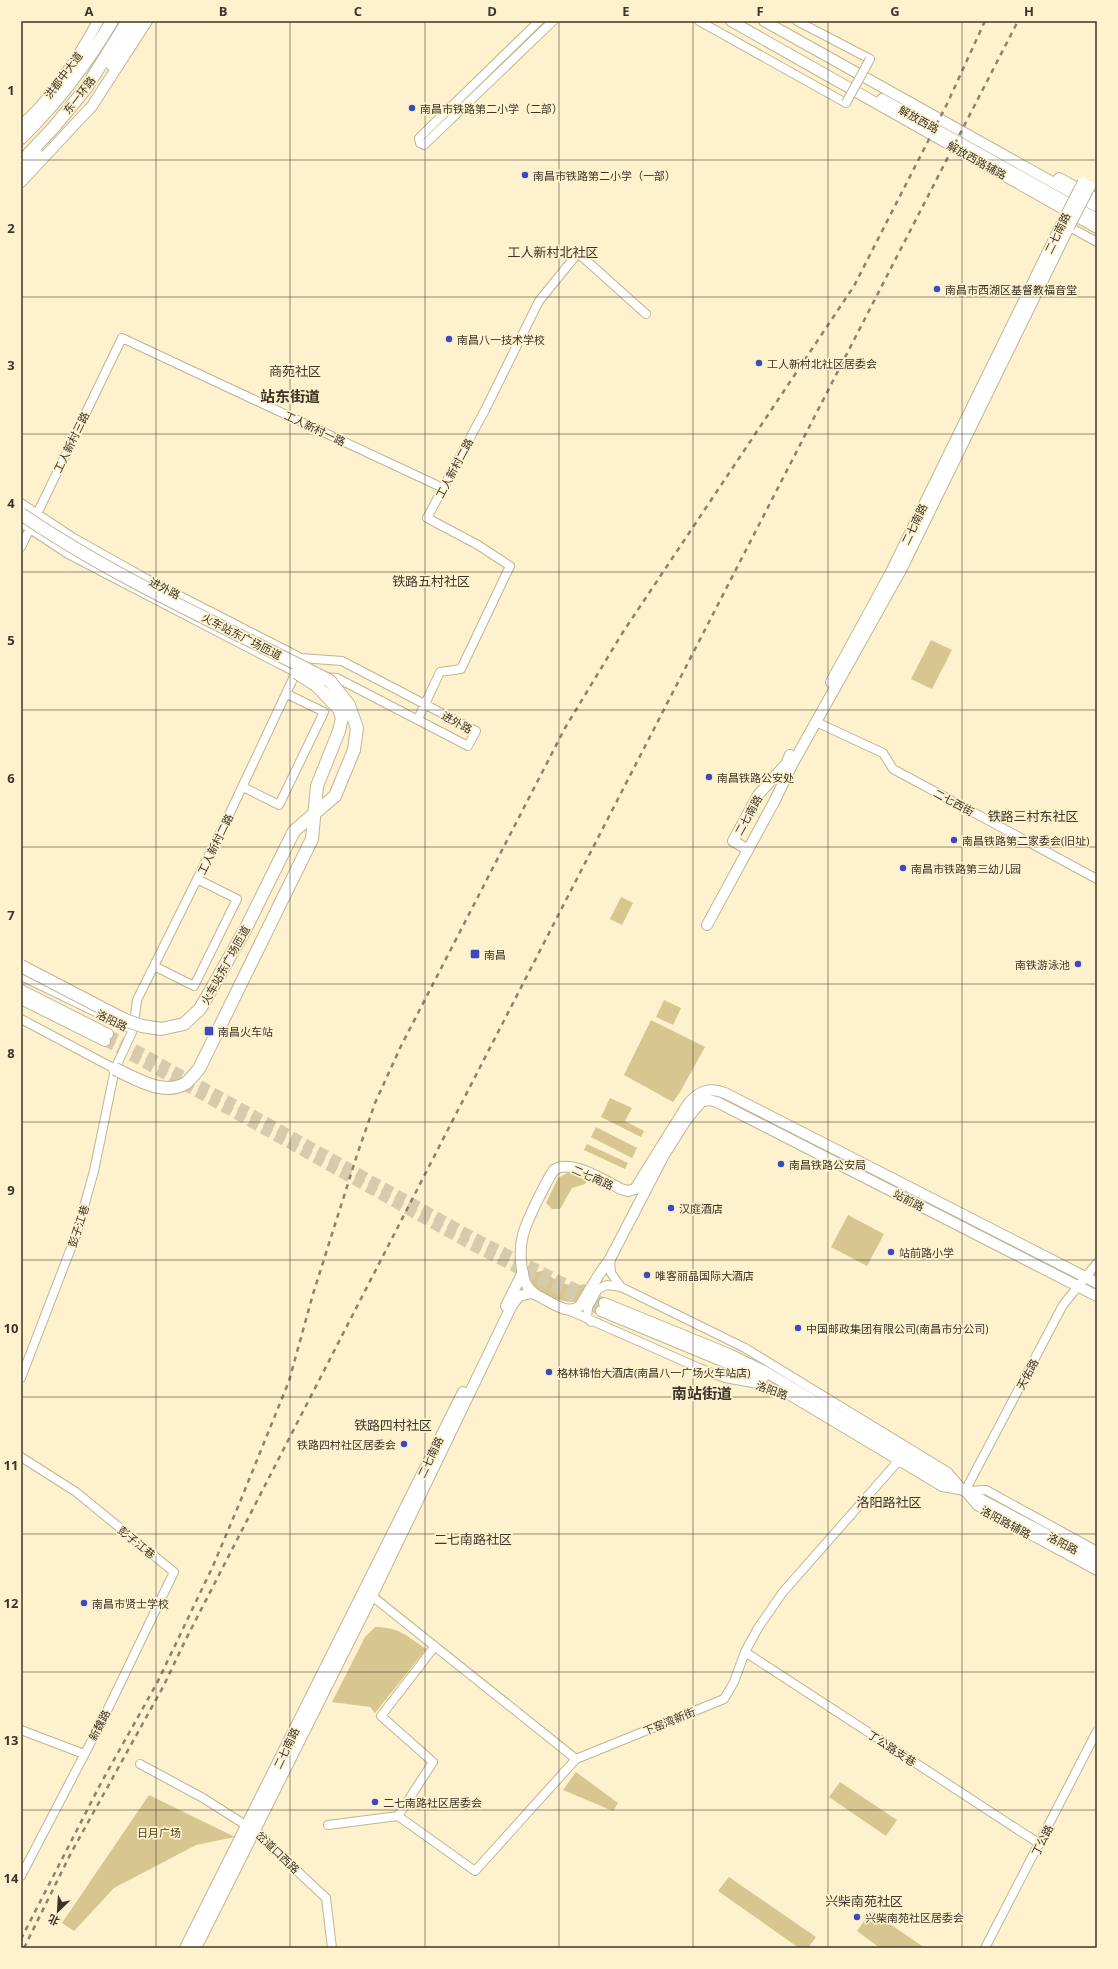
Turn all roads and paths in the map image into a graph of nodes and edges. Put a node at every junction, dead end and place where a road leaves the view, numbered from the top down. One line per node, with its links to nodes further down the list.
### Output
1 (93, 21): 15 (main road)
2 (98, 21): 16 (main road, 洪都中大道)
3 (112, 21): 17 (highway, 东一环路)
4 (128, 21): 18 (highway, 东一环路)
5 (137, 21): 19 (main road)
6 (147, 21): 20 (main road)
7 (539, 21): 8 (street)
8 (553, 21)
9 (699, 21): 14 (street, bridge)
10 (731, 21): 26 (main road, 解放西路辅路)
11 (738, 21): 24 (main road, 解放西路)
12 (764, 21): 23 (main road, 解放西路)
13 (776, 21): 22 (main road)
14 (797, 21)
15 (21, 120)
16 (21, 125)
17 (21, 138)
18 (21, 162)
19 (21, 171)
20 (21, 182)
21 (1090, 186): 25 (main road, 二七南路, bridge)
22 (1097, 199)
23 (1097, 208)
24 (1097, 219)
25 (1065, 225): 27 (street); 42 (main road, 二七南路); 45 (main road, 二七南路)
26 (1097, 228)
27 (1097, 242)
28 (646, 314): 30 (street, 工人新村二路)
29 (122, 338): 30 (street, 工人新村一路); 32 (street, 工人新村三路)
30 (443, 488): 40 (street, 工人新村二路)
31 (21, 503): 32 (street, 进外路)
32 (37, 513): 35 (street, 工人新村三路); 37 (street, 进外路)
33 (21, 514): 44 (highway, 火车站东广场匝道, bridge)
34 (21, 523): 35 (street, 进外路)
35 (30, 529): 36 (street, 工人新村三路); 38 (street, 进外路)
36 (21, 547)
37 (300, 658): 38 (street, 工人新村二路); 40 (street, 进外路)
38 (297, 673): 39 (street, 工人新村二路); 41 (street, 进外路); 44 (highway, 火车站东广场匝道, bridge)
39 (287, 694): 43 (street, 工人新村二路); 43 (street)
40 (425, 704): 41 (street, 工人新村二路); 41 (street, 进外路)
41 (418, 719)
42 (816, 722): 45 (main road, 二七南路); 47 (street, 二七西街)
43 (242, 787): 46 (street, 工人新村二路)
44 (314, 812): 49 (highway, 火车站东广场匝道, bridge); 56 (highway, 火车站东广场匝道, bridge)
45 (747, 849): 48 (main road, 二七南路)
46 (197, 879): 50 (street, 工人新村二路); 50 (street)
47 (1097, 879)
48 (707, 925)
49 (21, 966)
50 (154, 966): 55 (street, 工人新村二路)
51 (21, 976): 55 (street, 洛阳路)
52 (21, 990): 53 (main road, 洛阳路)
53 (21, 999)
54 (21, 1019): 56 (street)
55 (133, 1030): 56 (street, 洛阳路)
56 (115, 1069): 70 (street, 彭子江巷)
57 (725, 1093): 58 (main road); 61 (main road, 二七南路); 62 (main road, 站前路)
58 (721, 1104): 59 (main road); 64 (main road, 站前路)
59 (610, 1259): 65 (street); 68 (main road)
60 (1097, 1263): 62 (street, 天佑路)
61 (523, 1272): 66 (main road); 88 (main road, 二七南路)
62 (1086, 1277): 63 (main road, 站前路); 64 (street, 天佑路)
63 (1097, 1283)
64 (1077, 1286): 67 (main road, 站前路); 73 (street, 天佑路)
65 (621, 1287): 69 (street); 73 (street, 洛阳路)
66 (535, 1294): 68 (main road); 78 (main road, 二七南路)
67 (1097, 1296)
68 (568, 1310): 69 (street, 洛阳路)
69 (591, 1322): 72 (street, 洛阳路)
70 (21, 1378)
71 (21, 1457): 77 (street, 彭子江巷)
72 (899, 1460): 73 (main road, 洛阳路); 73 (main road, 洛阳路); 80 (street, 下窑湾新街)
73 (965, 1491): 74 (street, 洛阳路辅路); 75 (main road, 洛阳路); 76 (street, 洛阳路辅路)
74 (1097, 1551)
75 (1097, 1561)
76 (1097, 1571)
77 (174, 1572): 83 (street, 新魏路)
78 (372, 1596): 79 (street); 88 (main road, 二七南路)
79 (435, 1646): 84 (street); 86 (street)
80 (745, 1652): 84 (street, 下窑湾新街); 89 (street, 丁公路支巷)
81 (21, 1730): 83 (street)
82 (1097, 1731): 89 (street, 丁公路)
83 (84, 1754): 90 (street, 新魏路)
84 (576, 1759): 86 (street)
85 (140, 1764): 88 (street, 岔道口西路)
86 (398, 1816): 87 (street)
87 (328, 1825)
88 (251, 1828): 91 (main road, 二七南路); 92 (main road, 二七南路); 93 (street, 岔道口西路)
89 (1040, 1844): 94 (street, 丁公路)
90 (21, 1876)
91 (185, 1948)
92 (196, 1948)
93 (332, 1948)
94 (985, 1948)

